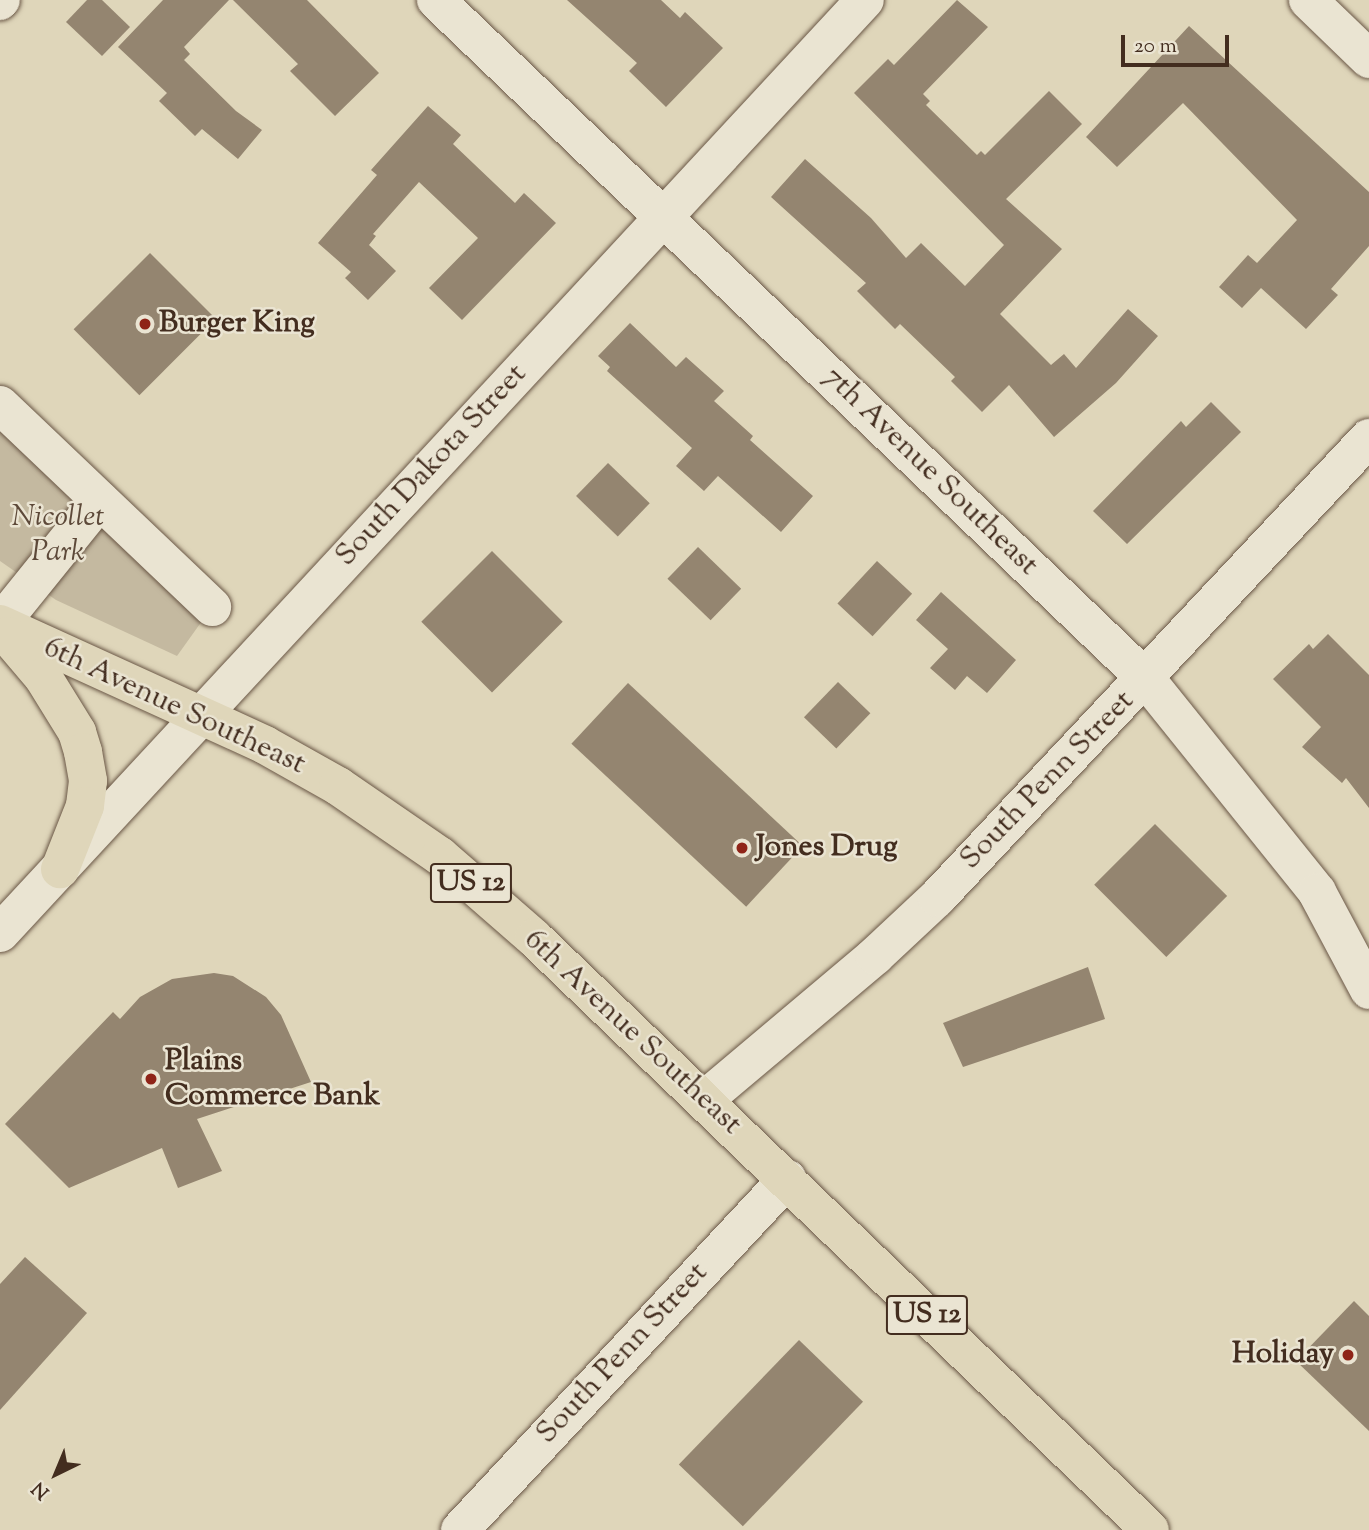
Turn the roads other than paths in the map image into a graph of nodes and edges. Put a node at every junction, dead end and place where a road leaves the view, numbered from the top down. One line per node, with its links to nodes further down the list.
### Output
1 (436, 0): 5 (street, 7th Avenue Southeast)
2 (865, 0): 5 (street, South Dakota Street)
3 (1308, 0): 4 (street)
4 (1369, 59)
5 (664, 216): 11 (street, 7th Avenue Southeast); 12 (street, South Dakota Street)
6 (0, 405): 8 (street)
7 (1369, 438): 11 (street, South Penn Street)
8 (100, 500): 9 (street); 10 (street)
9 (212, 607)
10 (0, 625): 12 (highway, 6th Avenue Southeast / US 12); 13 (highway)
11 (1146, 679): 15 (street, 7th Avenue Southeast); 16 (street, South Penn Street)
12 (202, 715): 13 (street, South Dakota Street); 16 (highway, 6th Avenue Southeast / US 12)
13 (60, 869): 14 (street, South Dakota Street)
14 (0, 933)
15 (1369, 990)
16 (704, 1100): 17 (highway, 6th Avenue Southeast / US 12)
17 (787, 1179): 18 (street, South Penn Street); 19 (highway, 6th Avenue Southeast / US 12)
18 (460, 1530)
19 (1150, 1530)

